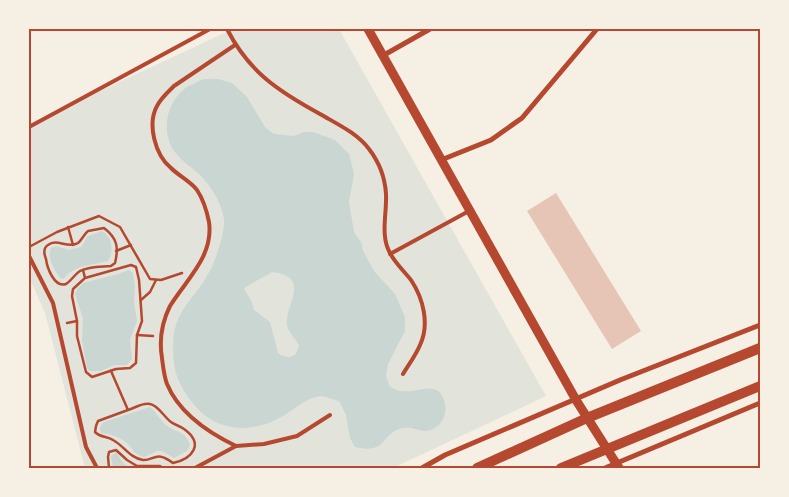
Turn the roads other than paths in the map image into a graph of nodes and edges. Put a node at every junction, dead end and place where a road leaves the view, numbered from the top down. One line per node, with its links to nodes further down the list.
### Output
1 (210, 29): 8 (lane)
2 (227, 29): 6 (lane)
3 (368, 29): 7 (street)
4 (430, 29): 7 (street)
5 (597, 29): 9 (street)
6 (235, 45): 11 (lane); 21 (lane)
7 (384, 55): 9 (street)
8 (29, 127)
9 (441, 160): 10 (street)
10 (469, 211): 11 (lane); 17 (street)
11 (390, 254): 15 (lane)
12 (29, 256): 24 (lane)
13 (760, 325): 17 (street)
14 (760, 348): 20 (main road)
15 (403, 374)
16 (760, 386): 22 (main road)
17 (576, 400): 20 (street); 26 (street)
18 (760, 403): 23 (street)
19 (330, 415): 21 (lane)
20 (587, 418): 22 (street); 27 (main road)
21 (236, 446): 25 (lane)
22 (607, 449): 23 (street); 28 (main road)
23 (617, 466): 29 (street)
24 (97, 468)
25 (195, 468)
26 (422, 468)
27 (477, 468)
28 (561, 468)
29 (605, 468)

